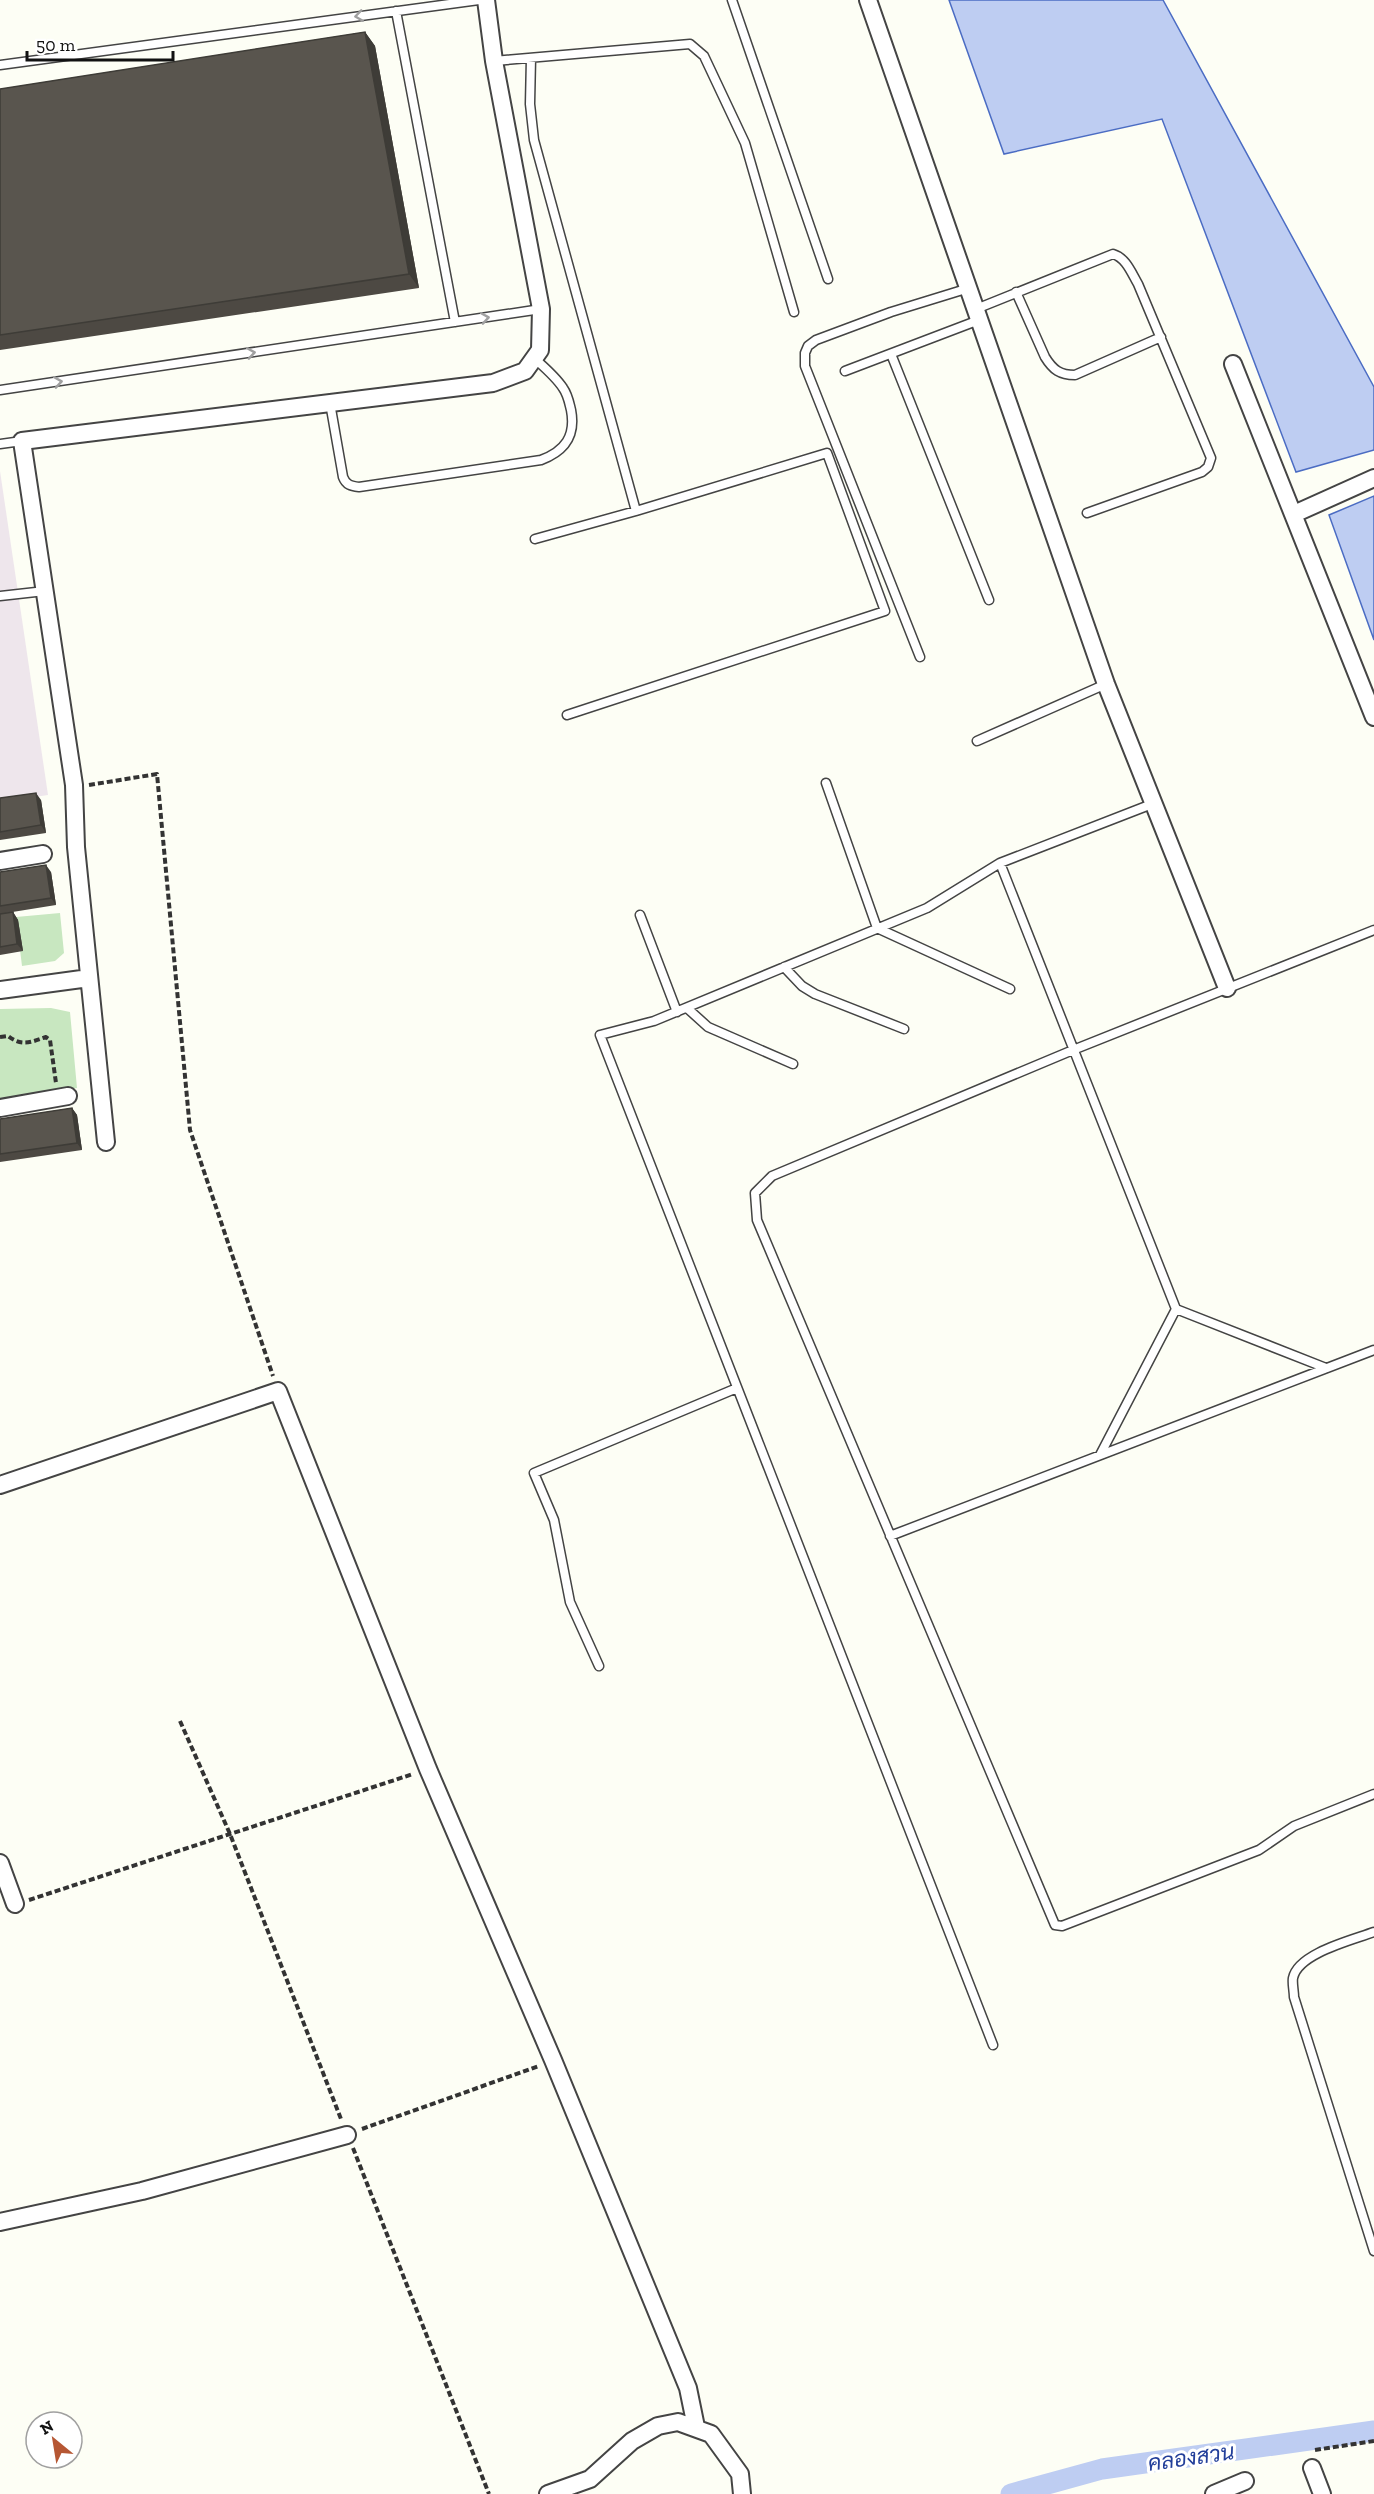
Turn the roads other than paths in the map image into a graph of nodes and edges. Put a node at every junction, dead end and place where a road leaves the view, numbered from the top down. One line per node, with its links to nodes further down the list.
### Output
1 (479, 0): 5 (lane)
2 (486, 0): 7 (street)
3 (732, 0): 9 (lane)
4 (868, 0): 10 (street)
5 (396, 11): 8 (lane, one-way to 8); 15 (lane)
6 (531, 57): 7 (lane); 13 (lane); 26 (lane)
7 (494, 61): 12 (street)
8 (0, 64)
9 (828, 279)
10 (969, 288): 14 (street); 33 (lane)
11 (1016, 292): 14 (lane); 16 (lane); 16 (lane)
12 (541, 309): 15 (lane, one-way to 12); 18 (street)
13 (794, 312)
14 (978, 314): 17 (lane); 34 (street)
15 (455, 322): 21 (lane, one-way to 15)
16 (1161, 337): 27 (lane)
17 (891, 354): 20 (lane); 32 (lane)
18 (534, 358): 22 (street); 22 (lane)
19 (1233, 364): 28 (street)
20 (845, 371)
21 (0, 390)
22 (330, 402): 23 (street)
23 (22, 441): 24 (lane); 30 (street)
24 (0, 444)
25 (1374, 478): 28 (street)
26 (636, 511): 29 (lane); 35 (lane)
27 (1087, 513)
28 (1294, 514): 36 (street)
29 (535, 539)
30 (45, 591): 31 (lane); 47 (street)
31 (0, 596)
32 (989, 600)
33 (920, 657)
34 (1106, 684): 37 (lane); 39 (street)
35 (567, 716)
36 (1374, 717)
37 (977, 741)
38 (826, 783): 44 (lane)
39 (1152, 804): 42 (lane); 48 (street)
40 (44, 854): 41 (street)
41 (0, 861)
42 (1000, 863): 44 (lane); 54 (lane)
43 (640, 915): 52 (lane)
44 (877, 928): 46 (lane); 49 (lane)
45 (1374, 930): 48 (lane)
46 (784, 968): 51 (lane); 53 (lane)
47 (90, 978): 50 (street); 58 (street)
48 (1227, 988): 54 (lane)
49 (1010, 989)
50 (0, 990)
51 (687, 1008): 52 (lane); 55 (lane)
52 (677, 1012): 62 (lane)
53 (904, 1029)
54 (1073, 1050): 59 (lane); 65 (lane)
55 (793, 1064)
56 (63, 1097): 57 (street)
57 (0, 1108)
58 (106, 1142)
59 (1176, 1309): 61 (lane); 63 (lane)
60 (1374, 1350): 61 (lane)
61 (1326, 1368): 63 (lane)
62 (737, 1388): 66 (lane); 71 (lane)
63 (1100, 1455): 65 (lane)
64 (0, 1485): 75 (street)
65 (890, 1536): 67 (lane)
66 (599, 1666)
67 (1374, 1794)
68 (0, 1863): 69 (street)
69 (15, 1904)
70 (1374, 1932): 74 (lane)
71 (993, 2045)
72 (347, 2135): 73 (street)
73 (0, 2222)
74 (1374, 2251)
75 (696, 2427): 78 (street); 79 (street)
76 (1312, 2468): 81 (street)
77 (1245, 2481): 80 (street)
78 (548, 2494)
79 (742, 2494)
80 (1214, 2494)
81 (1322, 2494)

